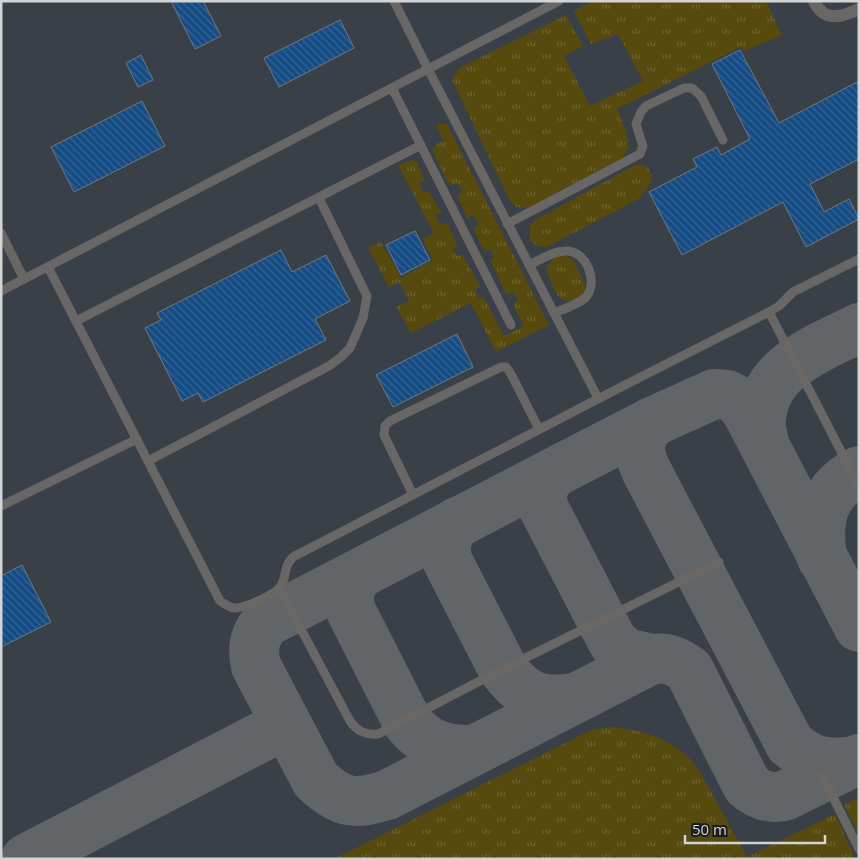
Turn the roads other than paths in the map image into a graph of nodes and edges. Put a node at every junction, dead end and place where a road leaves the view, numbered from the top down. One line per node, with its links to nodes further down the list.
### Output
1 (394, 1): 5 (lane)
2 (559, 1): 5 (lane)
3 (814, 1): 4 (street)
4 (859, 9)
5 (428, 69): 6 (lane); 10 (lane)
6 (392, 88): 8 (lane); 14 (lane)
7 (723, 140): 10 (lane)
8 (421, 145): 9 (lane); 20 (lane)
9 (319, 198): 19 (lane); 24 (lane)
10 (507, 224): 13 (lane)
11 (1, 233): 15 (lane)
12 (859, 259): 17 (lane)
13 (529, 264): 18 (lane); 18 (lane)
14 (48, 267): 15 (lane); 19 (lane)
15 (24, 279): 16 (lane)
16 (1, 291)
17 (769, 312): 21 (lane); 25 (lane)
18 (554, 314): 21 (lane)
19 (76, 321): 23 (lane)
20 (511, 325)
21 (598, 398): 22 (lane)
22 (539, 430): 26 (lane); 26 (lane)
23 (137, 439): 24 (lane); 27 (lane)
24 (148, 461): 29 (lane)
25 (859, 486)
26 (413, 496): 29 (lane)
27 (1, 506)
28 (719, 562): 29 (lane)
29 (279, 588)
30 (823, 777): 31 (lane)
31 (859, 849)

